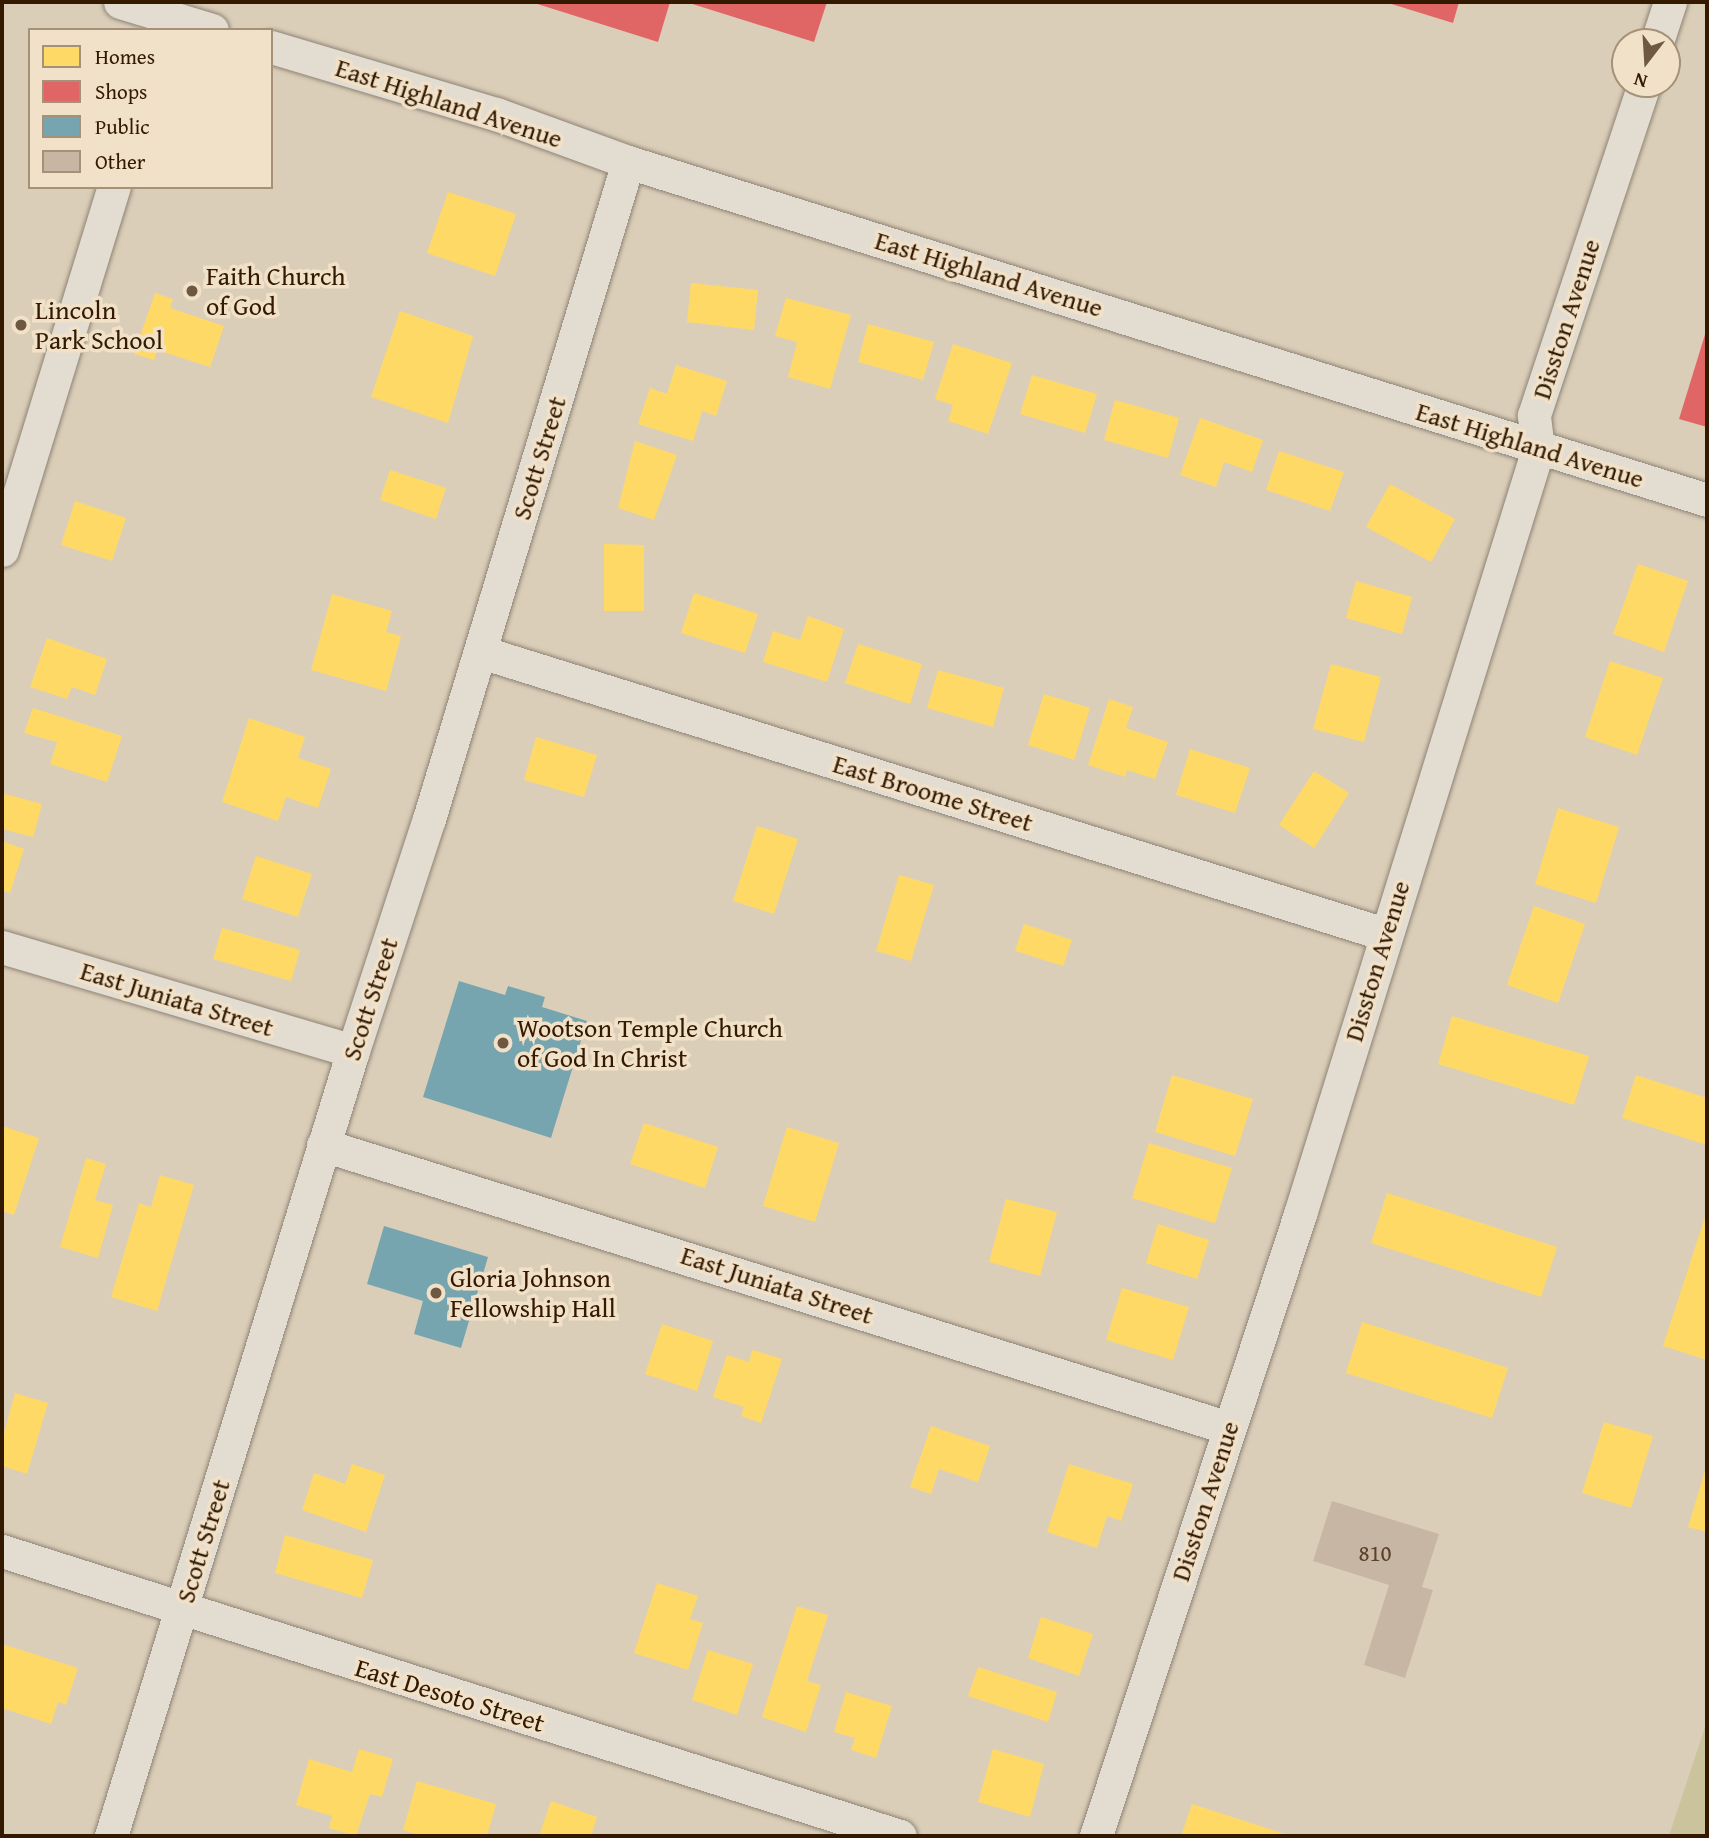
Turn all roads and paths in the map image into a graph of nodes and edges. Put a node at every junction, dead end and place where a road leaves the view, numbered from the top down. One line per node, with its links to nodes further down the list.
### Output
1 (120, 2): 3 (street)
2 (1670, 2): 5 (street)
3 (166, 23): 4 (street)
4 (199, 28)
5 (1662, 28)
6 (273, 48): 8 (street, East Highland Avenue)
7 (1639, 98): 10 (street, Disston Avenue)
8 (628, 162): 10 (street, East Highland Avenue); 13 (street, Scott Street)
9 (113, 189): 12 (street)
10 (1538, 449): 11 (street, East Highland Avenue); 14 (street, Disston Avenue)
11 (1707, 500)
12 (2, 550)
13 (481, 652): 14 (street, East Broome Street); 16 (street, Scott Street)
14 (1385, 934): 18 (street, Disston Avenue)
15 (2, 947): 16 (street, East Juniata Street)
16 (353, 1051): 17 (street, Scott Street)
17 (323, 1145): 18 (street, East Juniata Street); 20 (street, Scott Street)
18 (1229, 1428): 23 (street, Disston Avenue)
19 (2, 1551): 20 (street, East Desoto Street)
20 (182, 1610): 21 (street, Scott Street); 22 (street, East Desoto Street)
21 (111, 1836)
22 (900, 1836)
23 (1096, 1836)

